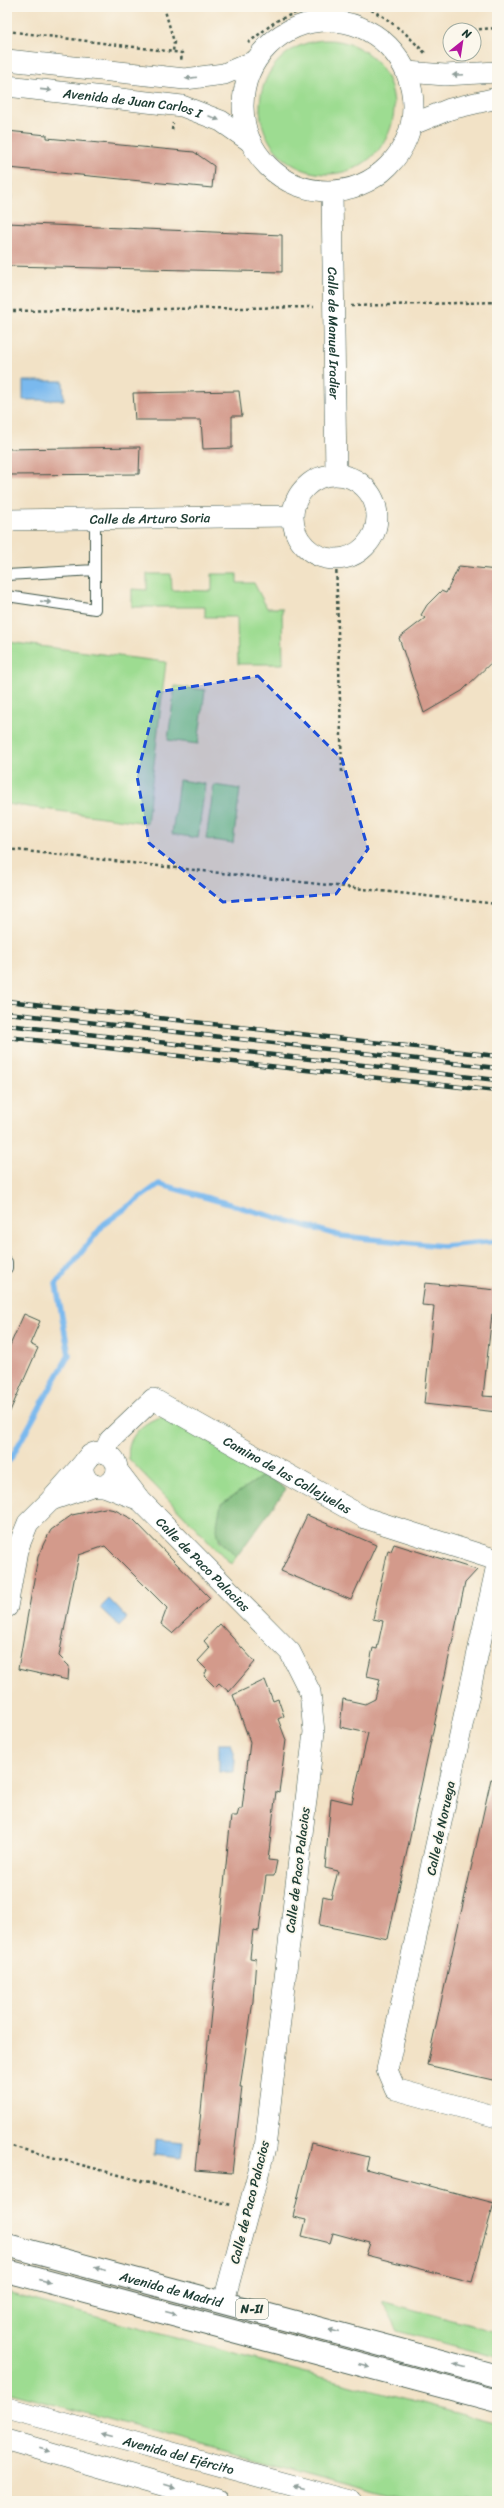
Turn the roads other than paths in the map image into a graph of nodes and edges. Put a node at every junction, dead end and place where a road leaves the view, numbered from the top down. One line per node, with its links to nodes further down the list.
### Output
1 (301, 16): 3 (street); 4 (street)
2 (7, 60): 3 (street, Avenida de Juan Carlos I, one-way to 2)
3 (256, 61): 9 (street)
4 (407, 72): 5 (street, one-way to 4); 8 (street)
5 (497, 72)
6 (7, 86): 9 (street, Avenida de Juan Carlos I, one-way to 9)
7 (497, 98): 8 (street)
8 (412, 124): 10 (street)
9 (251, 142): 10 (street)
10 (332, 192): 11 (street, Calle de Manuel Iradier)
11 (336, 474): 12 (street); 12 (street)
12 (292, 516): 13 (street, Calle de Arturo Soria)
13 (95, 519): 14 (street, Calle de Arturo Soria); 15 (lane)
14 (7, 520)
15 (95, 570): 16 (lane); 17 (lane, one-way to 15)
16 (7, 575)
17 (7, 596)
18 (96, 1455): 19 (street); 20 (street); 21 (street); 23 (street, Camino de las Callejuelas)
19 (117, 1470): 20 (street); 22 (street, Calle de Paco Palacios)
20 (99, 1486): 21 (street); 22 (street)
21 (52, 1500): 25 (street)
22 (140, 1500): 29 (street, Calle de Paco Palacios)
23 (497, 1560)
24 (497, 1564): 26 (street, Calle de Noruega)
25 (7, 1607)
26 (497, 2117)
27 (7, 2245): 29 (main road, Avenida de Madrid / N-II, one-way to 27)
28 (7, 2271): 31 (main road, Avenida de Madrid / N-II, one-way to 31)
29 (224, 2301): 30 (main road, Avenida de Madrid / N-II, one-way to 29)
30 (497, 2376)
31 (497, 2401)
32 (7, 2408): 35 (street, Avenida del Ejército, one-way to 32)
33 (7, 2440): 34 (street, one-way to 34)
34 (213, 2500)
35 (350, 2501)

